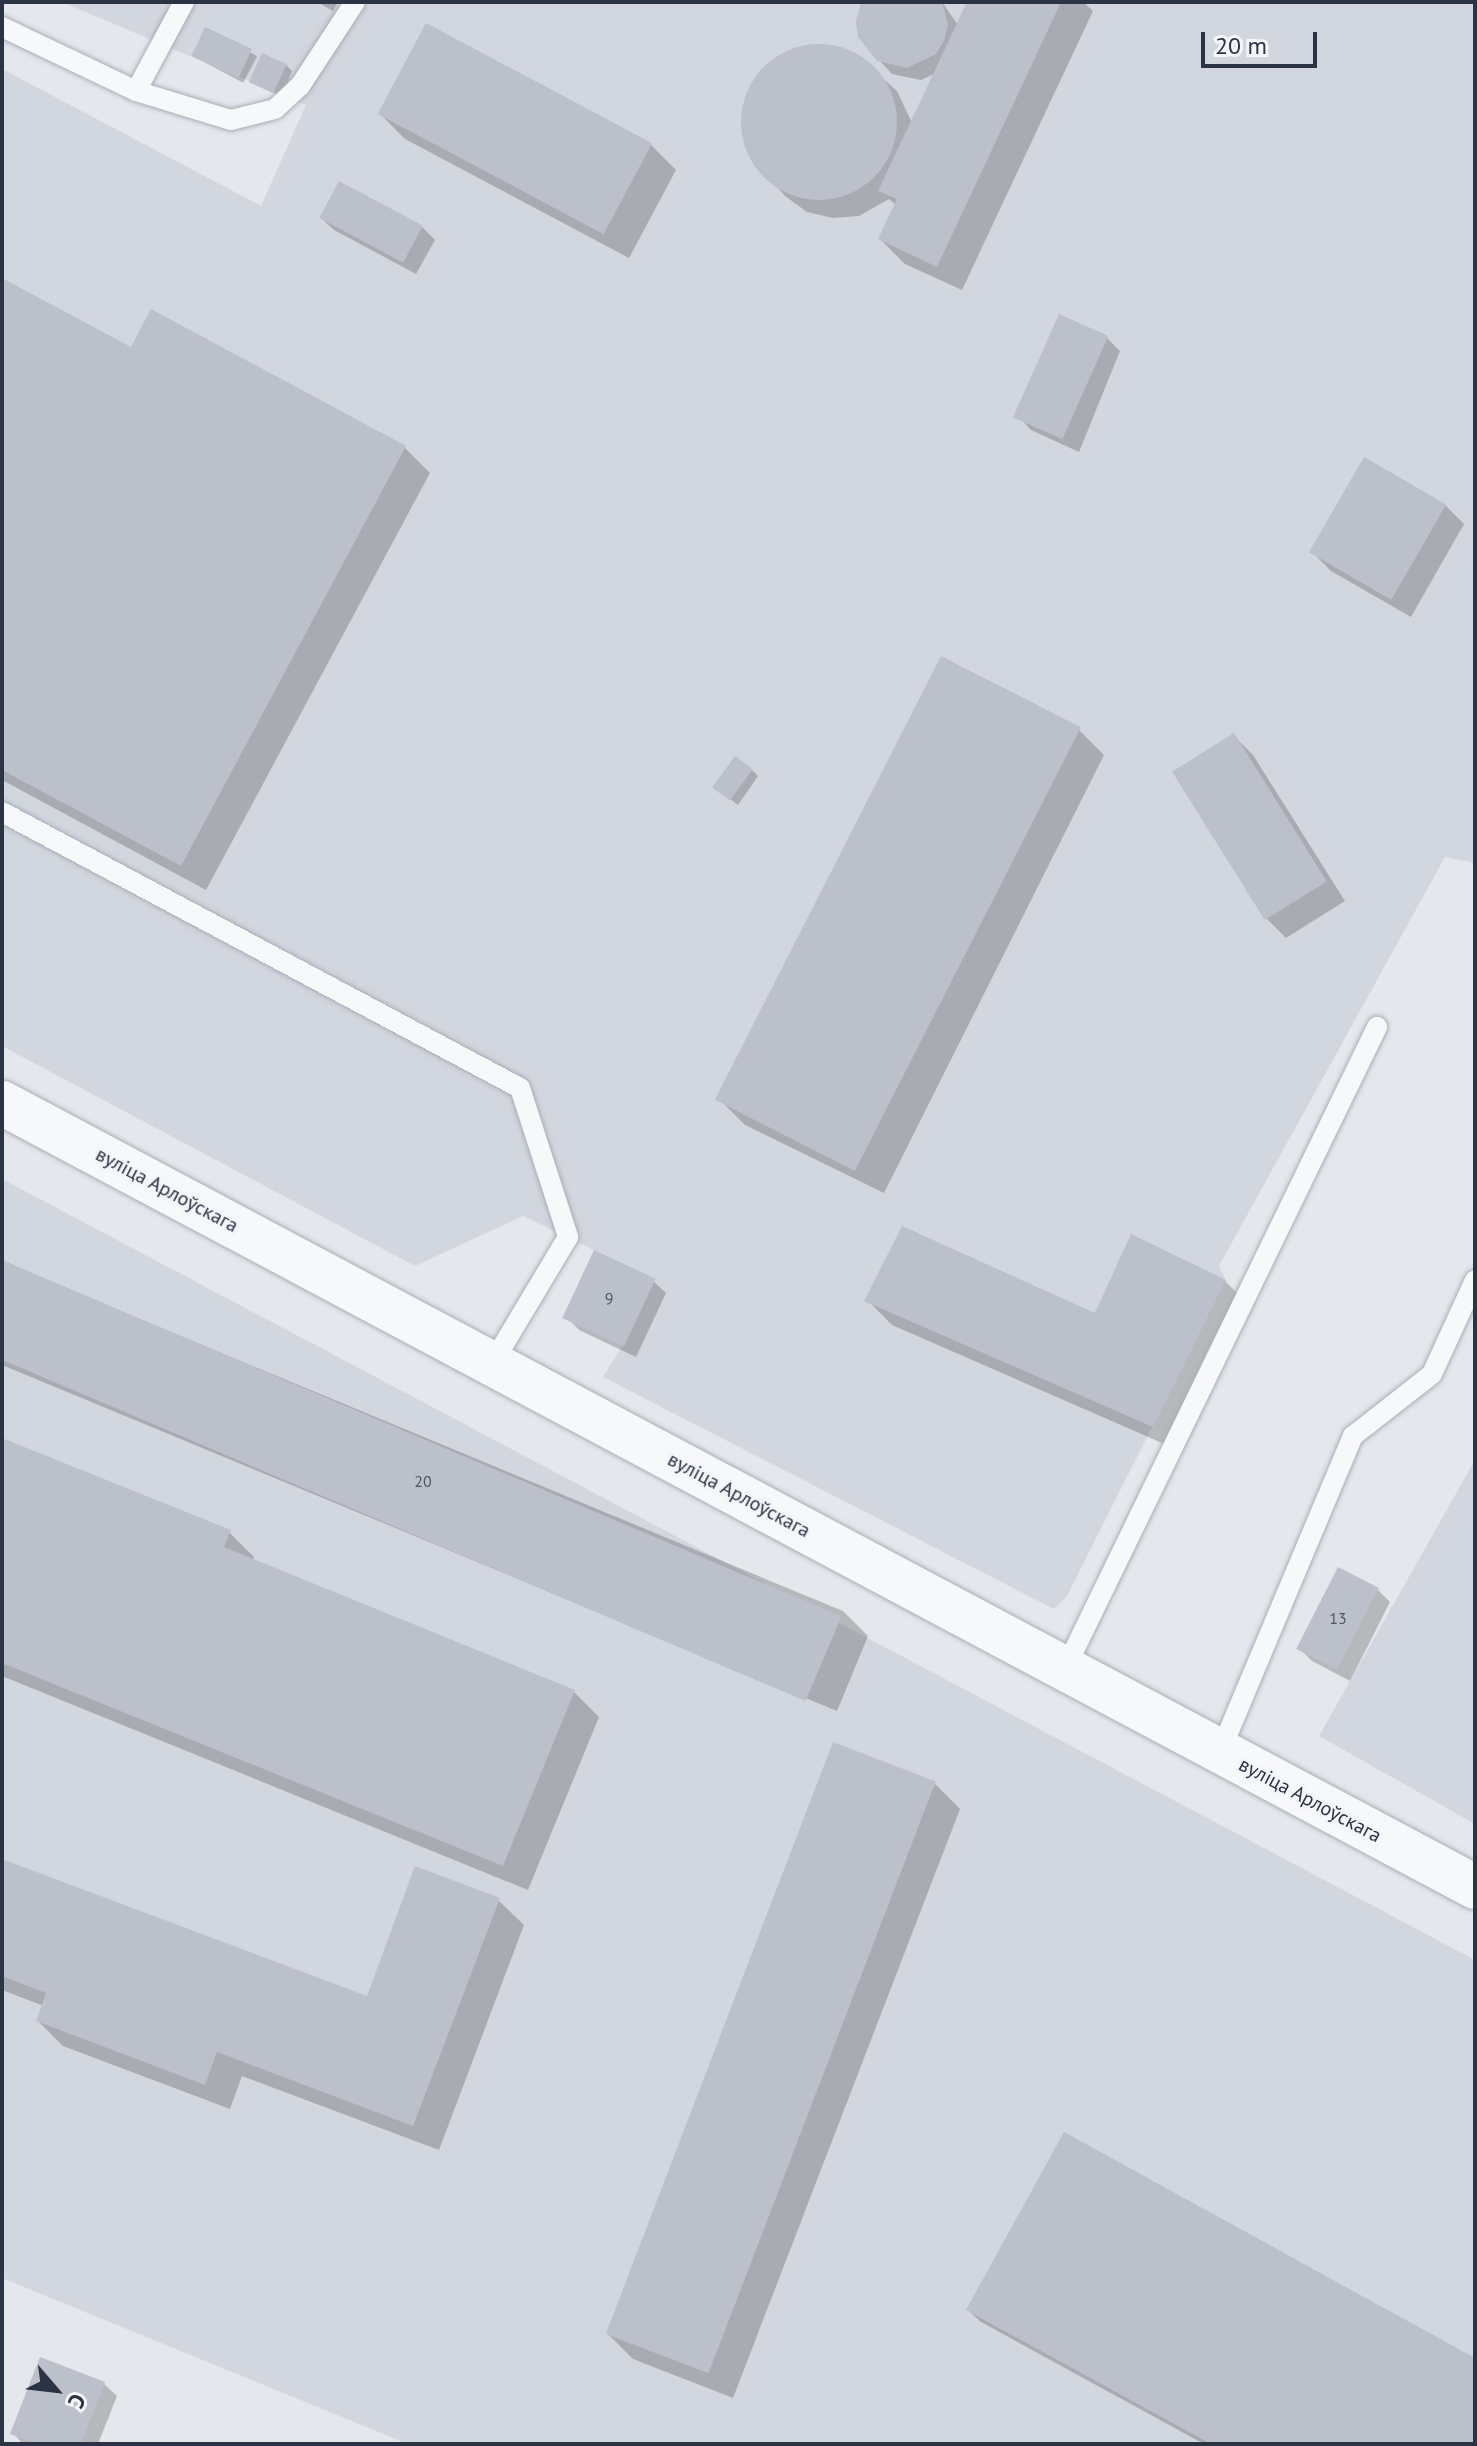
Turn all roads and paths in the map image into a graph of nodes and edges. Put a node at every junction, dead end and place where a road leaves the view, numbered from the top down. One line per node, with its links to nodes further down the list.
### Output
1 (184, 2): 4 (lane)
2 (355, 2): 4 (lane)
3 (2, 27): 4 (lane)
4 (136, 91)
5 (2, 812): 9 (lane)
6 (1377, 1027): 10 (lane)
7 (2, 1103): 9 (street, вуліца Арлоўскага)
8 (1475, 1280): 11 (lane)
9 (492, 1364): 10 (street, вуліца Арлоўскага)
10 (1065, 1669): 11 (street, вуліца Арлоўскага)
11 (1220, 1752): 12 (street, вуліца Арлоўскага)
12 (1475, 1887)

